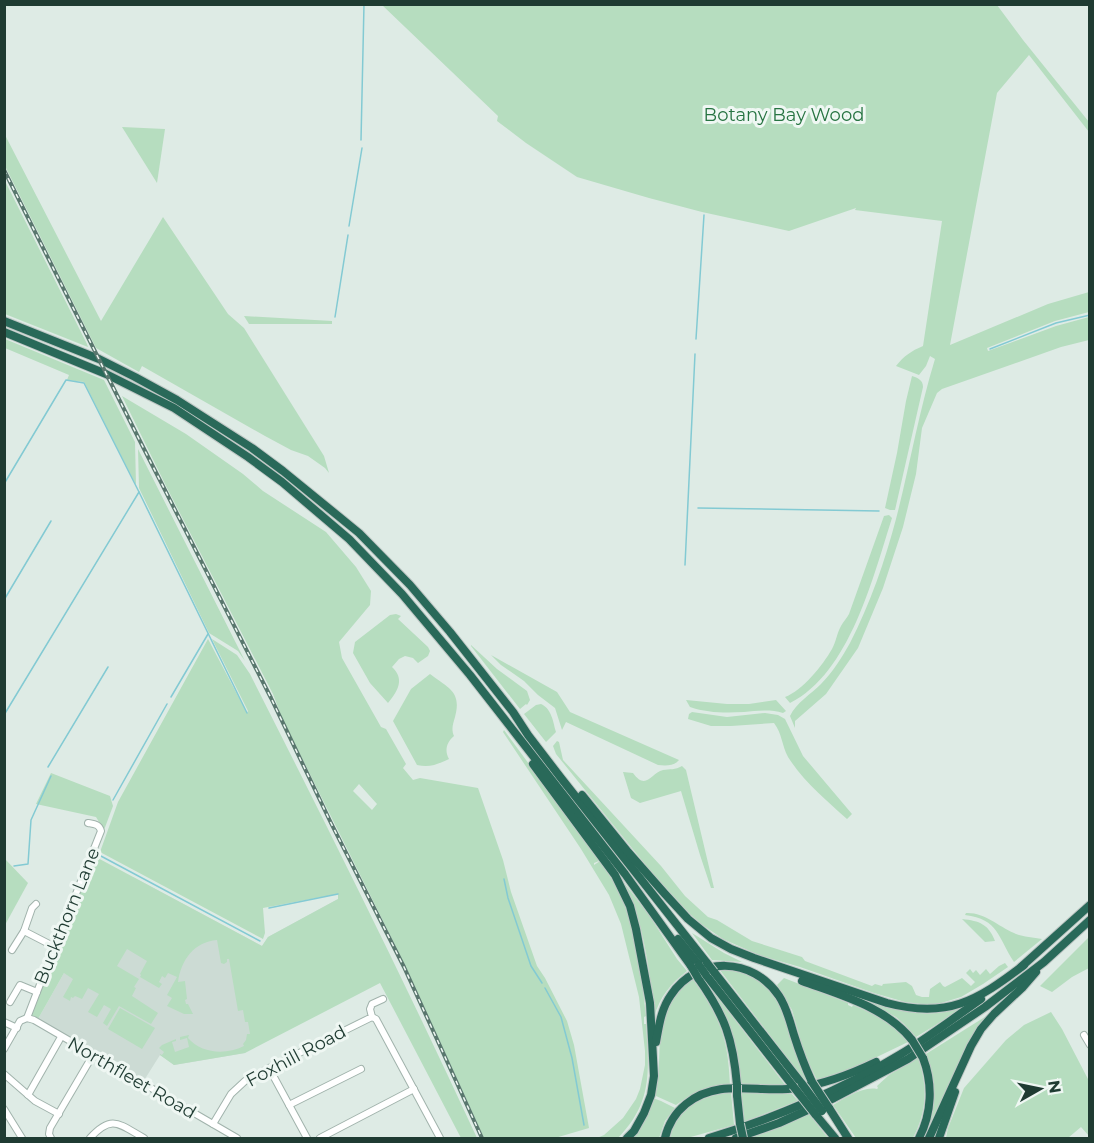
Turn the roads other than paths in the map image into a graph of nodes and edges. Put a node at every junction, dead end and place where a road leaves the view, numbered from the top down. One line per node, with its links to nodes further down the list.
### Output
1 (4, 321): 4 (highway)
2 (4, 332): 3 (highway)
3 (484, 695): 15 (highway); 30 (highway)
4 (513, 712): 6 (highway); 14 (highway)
5 (88, 823): 11 (street, Buckthorn Lane)
6 (619, 852): 15 (highway); 59 (highway, bridge)
7 (36, 904): 10 (street)
8 (1089, 905): 14 (highway)
9 (1089, 920): 13 (highway)
10 (24, 931): 11 (street); 12 (street)
11 (55, 947): 17 (street, Buckthorn Lane)
12 (12, 950)
13 (1044, 962): 31 (highway); 55 (highway)
14 (1024, 964): 26 (highway)
15 (699, 965): 16 (highway, bridge); 16 (highway, bridge)
16 (706, 975): 39 (highway, bridge); 56 (highway, bridge)
17 (37, 992): 19 (street); 21 (street, Buckthorn Lane)
18 (383, 999): 20 (street)
19 (10, 1002)
20 (372, 1017): 32 (street, Foxhill Road); 35 (street)
21 (27, 1018): 23 (street); 25 (street, Northfleet Road)
22 (4, 1022): 23 (street)
23 (17, 1028): 28 (street)
24 (1084, 1035): 27 (street)
25 (61, 1037): 29 (street, Northfleet Road); 36 (street)
26 (924, 1040): 53 (highway); 54 (highway)
27 (1089, 1045)
28 (4, 1049)
29 (93, 1055): 40 (street); 41 (street, Northfleet Road)
30 (654, 1055): 39 (highway, bridge); 52 (highway)
31 (965, 1060): 60 (highway); 61 (highway)
32 (269, 1068): 37 (street); 41 (street, Foxhill Road)
33 (361, 1069): 37 (street)
34 (4, 1074): 36 (street)
35 (414, 1089): 42 (street); 51 (street)
36 (28, 1095): 40 (street)
37 (289, 1105): 48 (street)
38 (4, 1109): 43 (street)
39 (822, 1111): 57 (highway); 58 (highway)
40 (59, 1114): 44 (street)
41 (213, 1124): 47 (street, Northfleet Road)
42 (337, 1130): 49 (street); 50 (street)
43 (22, 1138)
44 (51, 1138)
45 (90, 1138): 46 (street)
46 (144, 1138)
47 (237, 1138)
48 (307, 1138)
49 (320, 1138)
50 (341, 1138)
51 (440, 1138)
52 (627, 1138)
53 (664, 1138)
54 (709, 1138)
55 (736, 1138)
56 (743, 1138)
57 (835, 1138)
58 (846, 1138)
59 (919, 1138)
60 (929, 1138)
61 (939, 1138)

